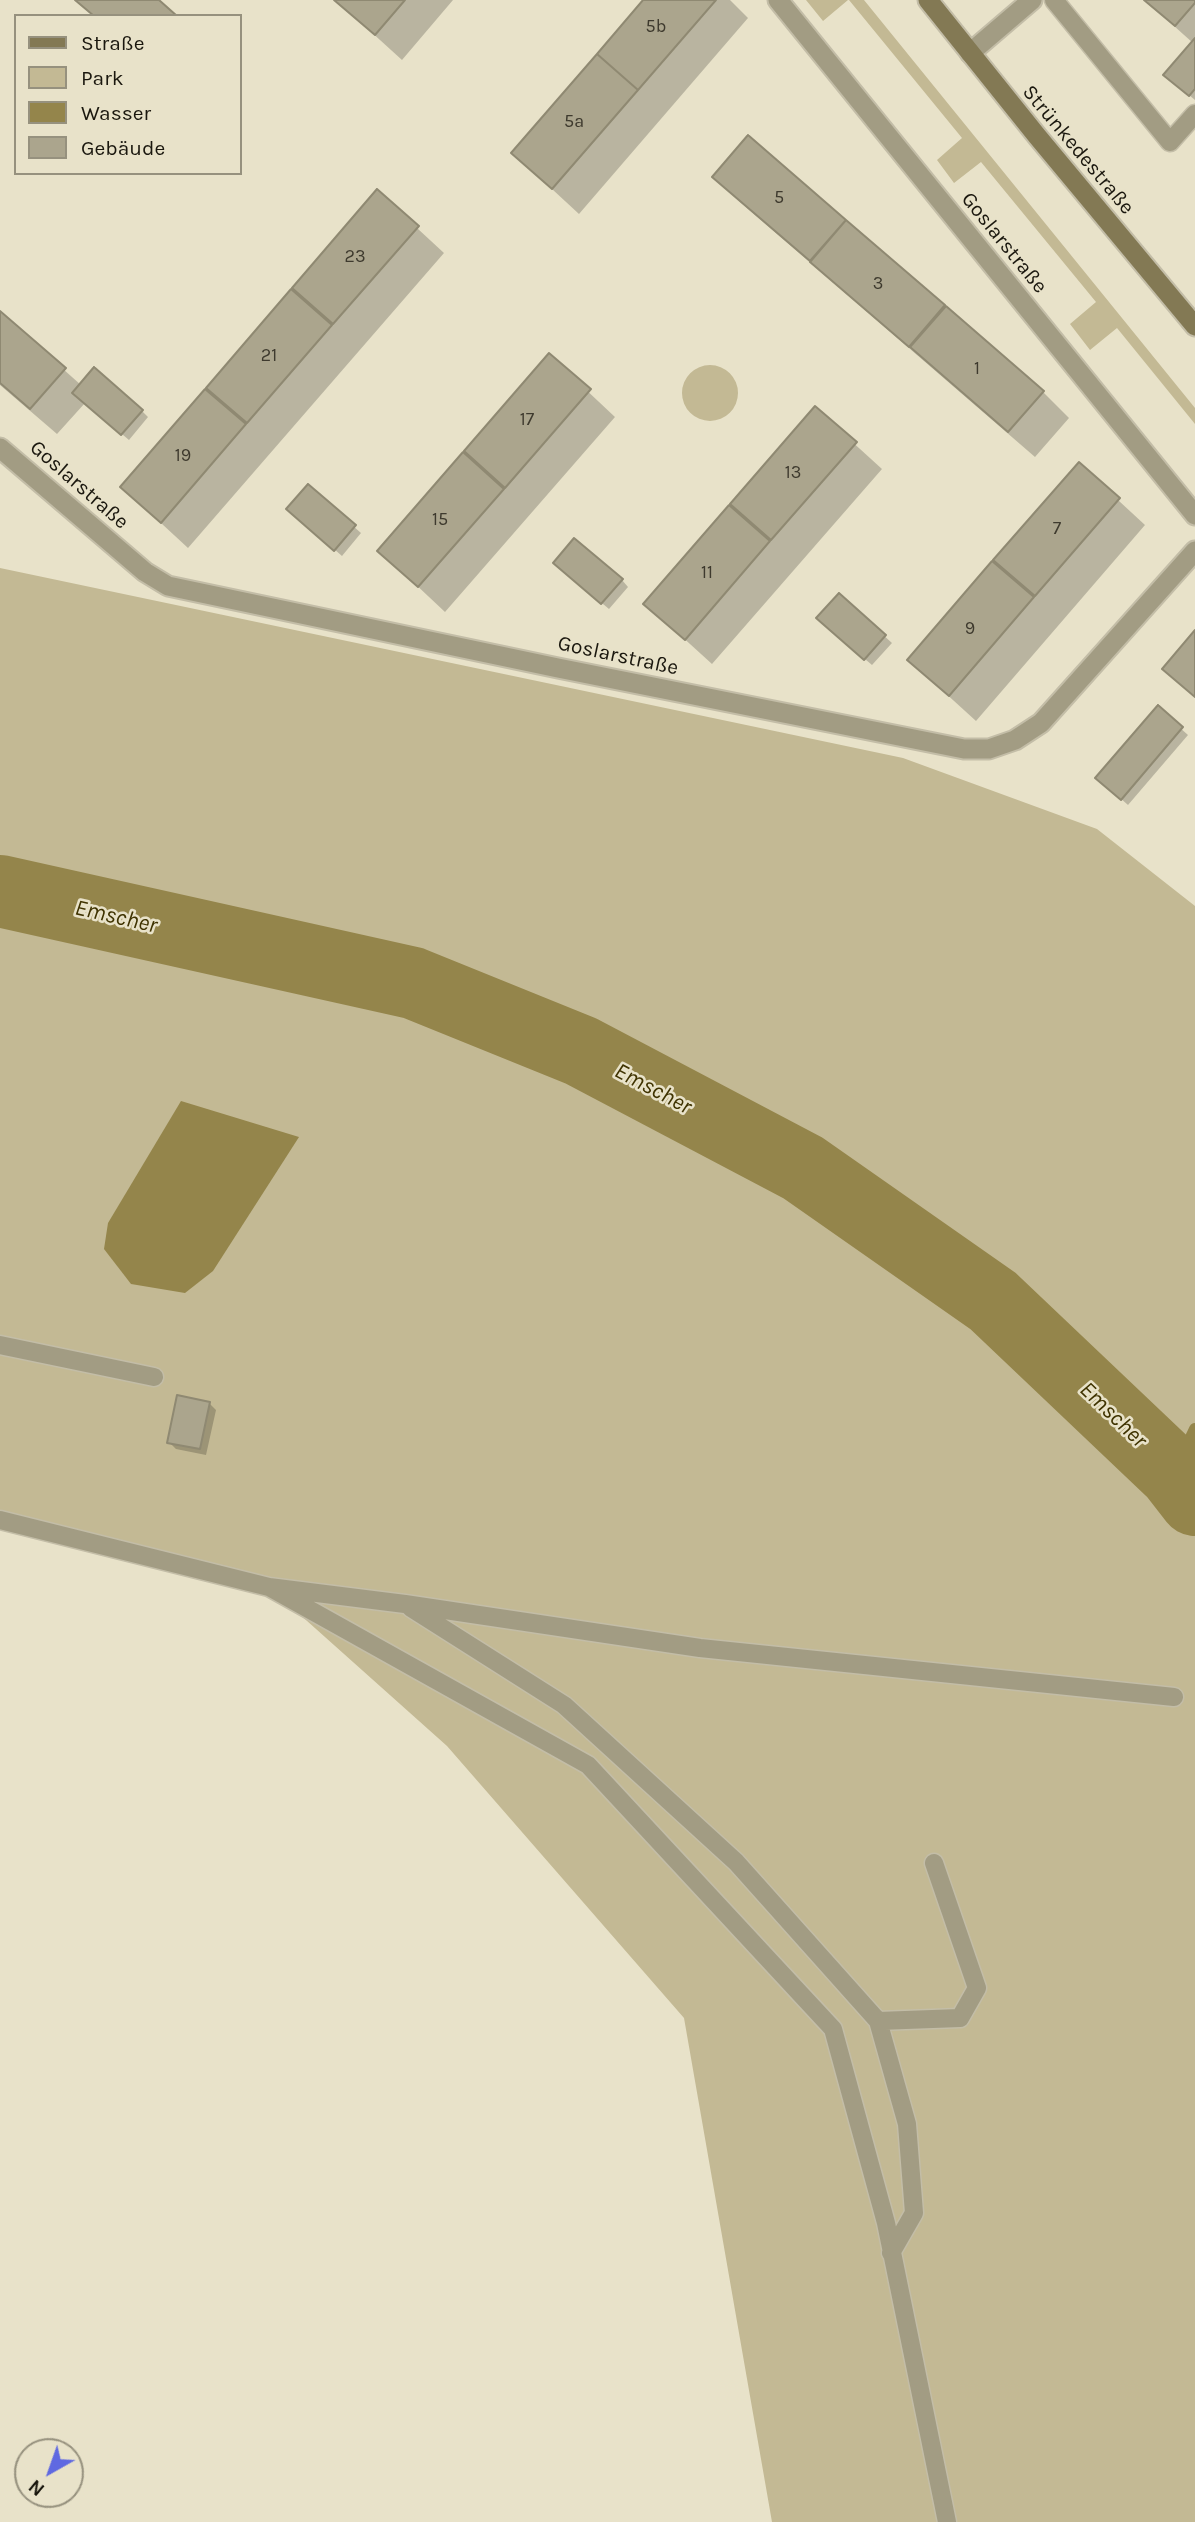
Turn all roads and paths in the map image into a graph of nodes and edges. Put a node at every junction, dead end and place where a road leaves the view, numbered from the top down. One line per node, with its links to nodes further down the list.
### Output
1 (778, 0): 9 (street, Goslarstraße)
2 (928, 0): 5 (main road, Strünkedestraße)
3 (1032, 0): 5 (street)
4 (1054, 0): 6 (lane)
5 (970, 53): 7 (main road, Strünkedestraße)
6 (1195, 114)
7 (1195, 326)
8 (0, 448): 10 (street, Goslarstraße)
9 (1195, 515)
10 (1195, 551)
11 (0, 1345): 12 (lane)
12 (154, 1377)
13 (0, 1520): 14 (lane)
14 (269, 1587): 15 (lane); 19 (lane)
15 (405, 1604): 16 (lane); 18 (lane)
16 (1174, 1698)
17 (933, 1863): 18 (lane)
18 (878, 2021): 19 (lane)
19 (891, 2253): 20 (lane)
20 (947, 2522)

